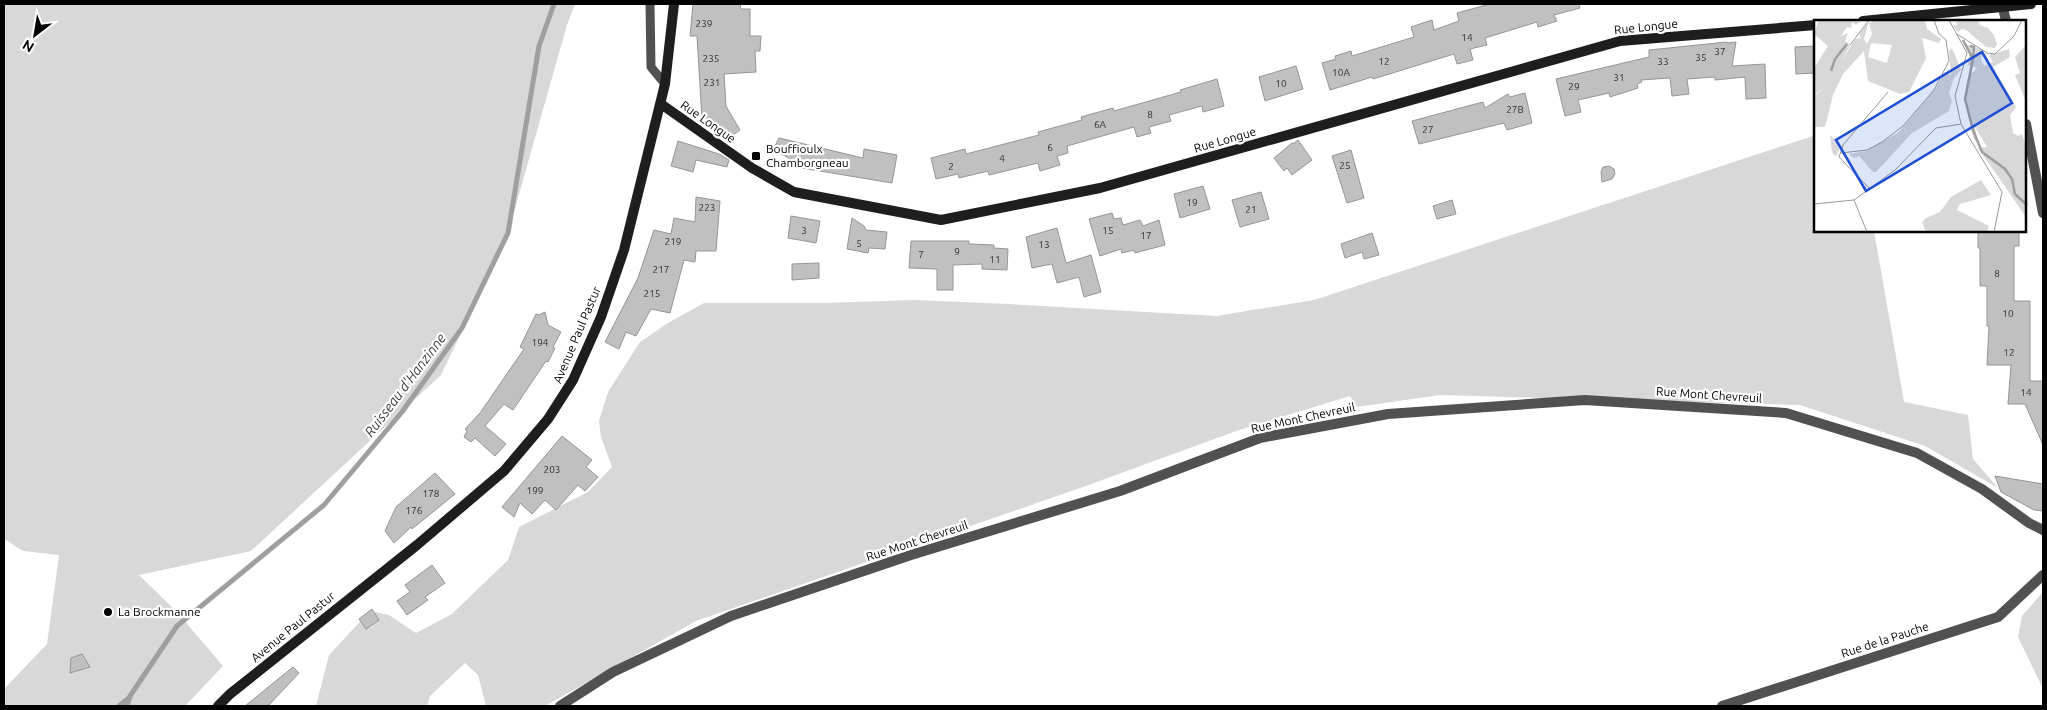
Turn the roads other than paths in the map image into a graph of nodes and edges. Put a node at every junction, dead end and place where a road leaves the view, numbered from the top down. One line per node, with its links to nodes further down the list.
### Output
1 (650, 4): 8 (lane)
2 (674, 4): 8 (street, Avenue Paul Pastur)
3 (2031, 4): 4 (street)
4 (2003, 8): 5 (street); 6 (street)
5 (1874, 20)
6 (2006, 20)
7 (1814, 25): 9 (street, Rue Longue)
8 (665, 84): 9 (street, Avenue Paul Pastur)
9 (661, 104): 14 (street, Avenue Paul Pastur)
10 (2027, 129): 11 (street)
11 (2043, 213)
12 (2043, 530): 15 (street, Rue Mont Chevreuil)
13 (2043, 575): 16 (street, Rue de la Pauche)
14 (218, 706)
15 (560, 706)
16 (1722, 706)

